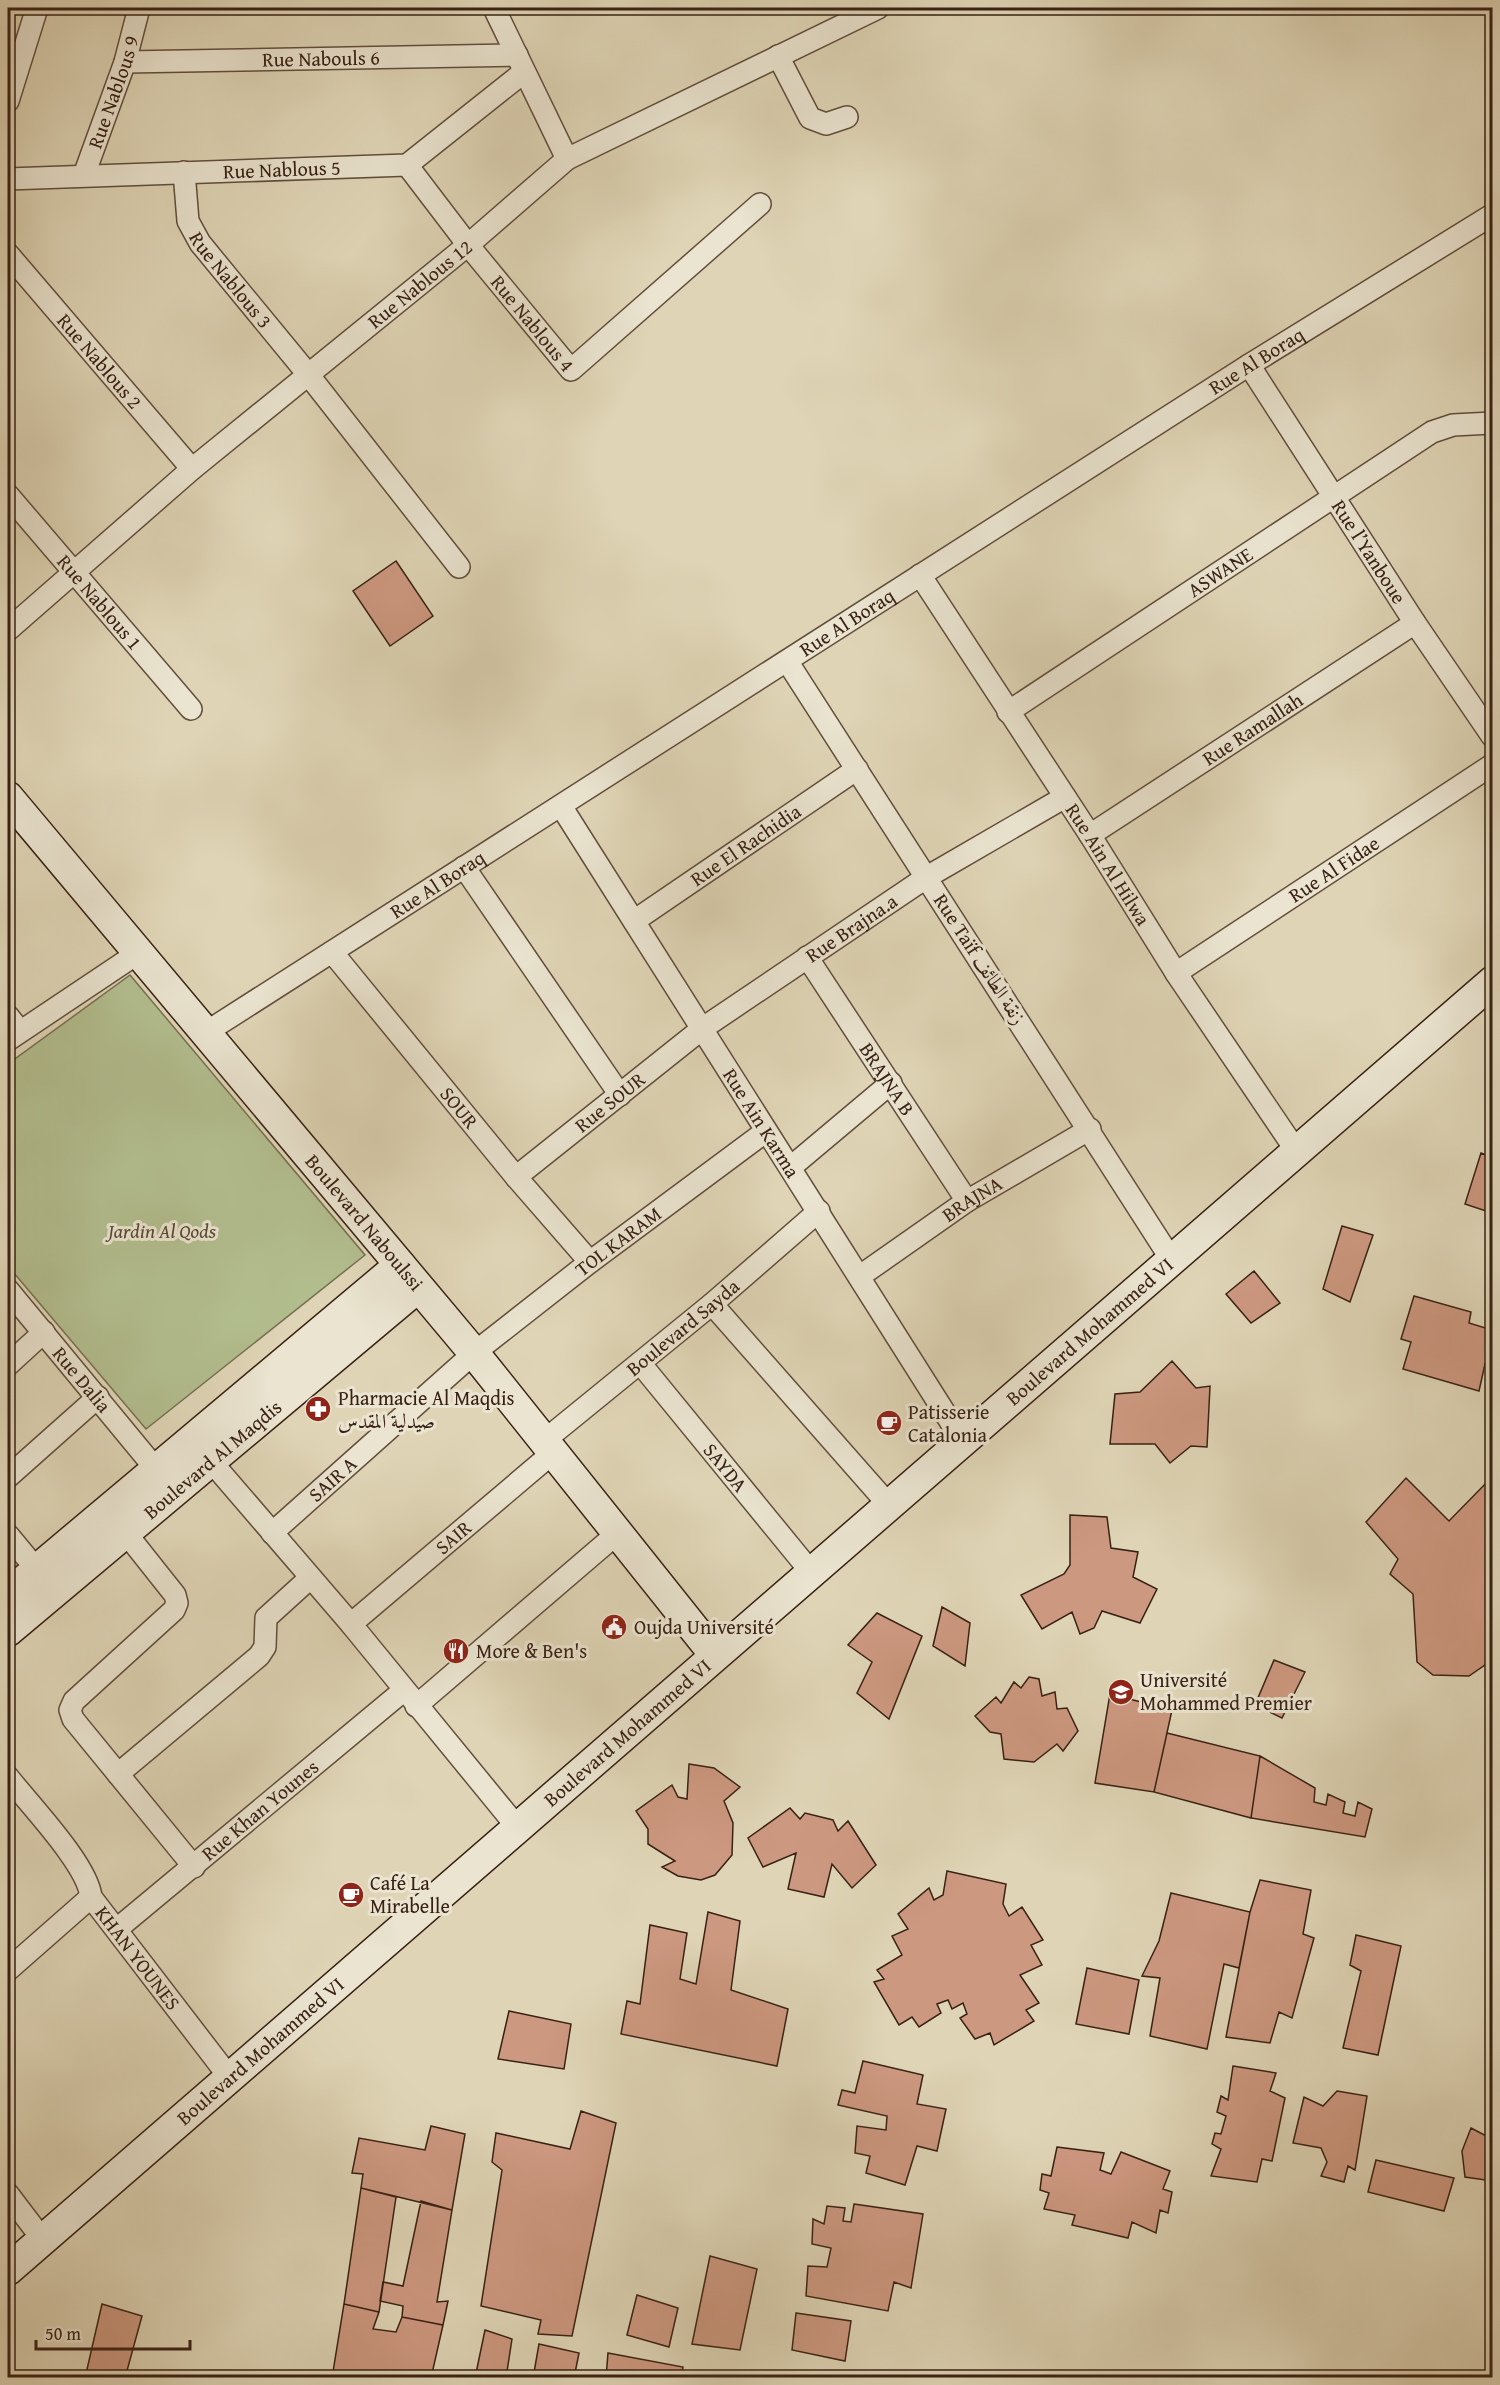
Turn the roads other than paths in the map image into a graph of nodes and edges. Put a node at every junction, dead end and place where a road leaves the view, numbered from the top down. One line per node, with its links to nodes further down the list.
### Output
1 (37, 8): 8 (street)
2 (139, 8): 6 (street, Rue Nablous 9)
3 (494, 8): 7 (street)
4 (878, 8): 5 (street, Rue Nablous 12)
5 (778, 56): 9 (street); 10 (street, Rue Nablous 12)
6 (125, 62): 7 (street, Rue Nabouls 6); 13 (street, Rue Nablous 9)
7 (521, 64): 10 (street); 11 (street)
8 (8, 101)
9 (847, 117)
10 (567, 159): 17 (street, Rue Nablous 12)
11 (407, 165): 12 (street, Rue Nablous 5); 17 (street, Rue Nablous 4)
12 (184, 172): 13 (street, Rue Nablous 5); 20 (street, Rue Nablous 3)
13 (84, 176): 14 (street, Rue Nablous 5)
14 (8, 178)
15 (760, 204): 17 (street, Rue Nablous 4)
16 (1492, 215): 19 (street, Rue Al Boraq)
17 (468, 244): 20 (street, Rue Nablous 12)
18 (8, 254): 22 (street, Rue Nablous 2)
19 (1249, 365): 24 (street, Rue l’Yanboue); 27 (street, Rue Al Boraq)
20 (307, 373): 22 (street, Rue Nablous 12); 25 (street, Rue Nablous 3)
21 (1492, 423): 24 (street, ASWANE)
22 (192, 469): 26 (street, Rue Nablous 12)
23 (8, 495): 26 (street, Rue Nablous 1)
24 (1333, 495): 28 (street, Rue l’Yanboue); 32 (street, ASWANE)
25 (459, 567)
26 (74, 574): 29 (street, Rue Nablous 12); 31 (street, Rue Nablous 1)
27 (920, 575): 30 (street, Rue Al Boraq); 32 (street, Rue Ain Al Hilwa)
28 (1415, 623): 33 (street, Rue l’Yanboue); 39 (street, Rue Ramallah)
29 (8, 630)
30 (787, 661): 35 (street, Rue Taïf زنقة الطائف); 38 (street, Rue Al Boraq)
31 (191, 709)
32 (1008, 712): 37 (street, Rue Ain Al Hilwa)
33 (1492, 736)
34 (1492, 765): 46 (street, Rue Al Fidae)
35 (857, 770): 41 (street, Rue Taïf زنقة الطائف); 42 (street, Rue El Rachidia)
36 (8, 797): 44 (street, Boulevard Naboulssi)
37 (1065, 797): 39 (street, Rue Ain Al Hilwa); 41 (street, Rue Brajna.a)
38 (561, 806): 40 (street, Rue Al Boraq); 42 (street, Rue Ain Karma)
39 (1090, 835): 46 (street, Rue Ain Al Hilwa)
40 (464, 867): 43 (street, Rue Al Boraq); 52 (street)
41 (927, 877): 45 (street, Rue Brajna.a); 53 (street, Rue Taïf زنقة الطائف)
42 (634, 921): 48 (street, Rue Ain Karma)
43 (332, 952): 50 (street, Rue Al Boraq); 57 (street, SOUR)
44 (138, 953): 49 (street); 50 (street, Boulevard Naboulssi)
45 (807, 957): 48 (street, Rue Brajna.a); 51 (street, BRAJNA B)
46 (1176, 973): 55 (street, Rue Ain Al Hilwa)
47 (1492, 982): 55 (street, Boulevard Mohammed VI)
48 (702, 1028): 52 (street, Rue SOUR); 54 (street, Rue Ain Karma)
49 (12, 1029)
50 (205, 1034): 62 (street, Boulevard Naboulssi)
51 (891, 1083): 56 (street); 58 (street, BRAJNA B)
52 (620, 1095): 57 (street, Rue SOUR)
53 (1089, 1129): 58 (street, BRAJNA); 60 (street, Rue Taïf زنقة الطائف)
54 (765, 1132): 56 (street, Rue Ain Karma); 61 (street, TOL KARAM)
55 (1297, 1152): 60 (street, Boulevard Mohammed VI)
56 (791, 1167): 59 (street, Rue Ain Karma)
57 (516, 1177): 61 (street, SOUR)
58 (967, 1201): 63 (street, BRAJNA)
59 (819, 1211): 63 (street, Rue Ain Karma); 65 (street, Boulevard Sayda)
60 (1171, 1259): 72 (street, Boulevard Mohammed VI)
61 (590, 1262): 67 (street, TOL KARAM)
62 (409, 1276): 67 (street, Boulevard Naboulssi); 71 (street, Boulevard Al Maqdis); 74 (street, Boulevard Al Maqdis)
63 (860, 1276): 72 (street, Rue Ain Karma)
64 (8, 1290): 66 (street, Rue Dalia)
65 (712, 1304): 68 (street, Boulevard Sayda); 77 (street)
66 (44, 1332): 69 (street); 70 (street, Rue Dalia)
67 (474, 1353): 73 (street, Boulevard Naboulssi); 80 (street, SAIR A)
68 (640, 1363): 73 (street, Boulevard Sayda); 83 (street, SAYDA)
69 (8, 1365)
70 (98, 1397): 75 (street, Rue Dalia); 76 (street)
71 (191, 1438): 74 (street); 75 (street, Boulevard Al Maqdis)
72 (962, 1440): 77 (street, Boulevard Mohammed VI)
73 (550, 1446): 79 (street, Boulevard Naboulssi); 86 (street, SAIR)
74 (211, 1461): 78 (street, Boulevard Al Maqdis); 80 (street)
75 (155, 1468): 82 (street, Boulevard Al Maqdis)
76 (8, 1477)
77 (888, 1504): 83 (street, Boulevard Mohammed VI)
78 (125, 1532): 87 (street, Boulevard Al Maqdis); 90 (street)
79 (619, 1532): 88 (street, Boulevard Naboulssi); 89 (street, Rue Khan Younes)
80 (272, 1533): 84 (street)
81 (8, 1534): 82 (street)
82 (37, 1569): 85 (street, Boulevard Al Maqdis)
83 (811, 1572): 88 (street, Boulevard Mohammed VI)
84 (310, 1578): 86 (street); 90 (street)
85 (8, 1594)
86 (351, 1624): 89 (street)
87 (8, 1631)
88 (714, 1655): 92 (street, Boulevard Mohammed VI)
89 (410, 1698): 92 (street); 93 (street, Rue Khan Younes)
90 (118, 1774): 93 (street)
91 (8, 1777): 94 (street, KHAN YOUNES)
92 (518, 1828): 97 (street, Boulevard Mohammed VI)
93 (194, 1867): 95 (street, Rue Khan Younes)
94 (91, 1897): 95 (street, KHAN YOUNES); 96 (street)
95 (117, 1929): 97 (street, KHAN YOUNES)
96 (8, 1970)
97 (230, 2078): 99 (street, Boulevard Mohammed VI)
98 (8, 2194): 99 (street)
99 (43, 2240): 100 (street, Boulevard Mohammed VI)
100 (8, 2270)

